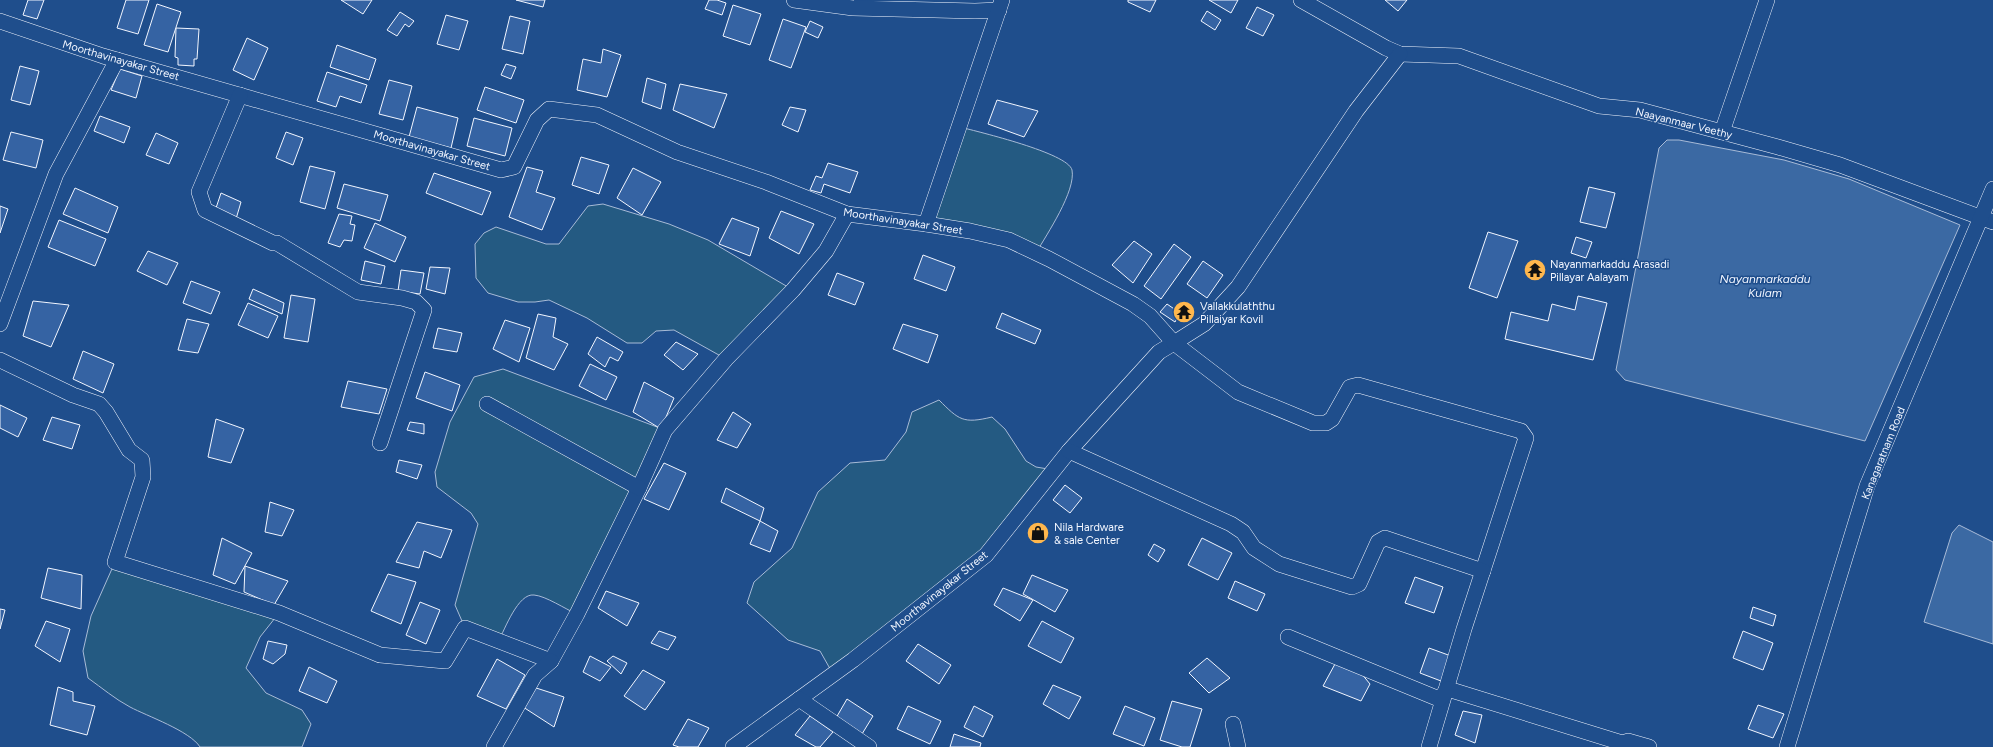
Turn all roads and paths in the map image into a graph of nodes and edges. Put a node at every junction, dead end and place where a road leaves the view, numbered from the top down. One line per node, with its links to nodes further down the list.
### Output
1 (794, 0): 4 (street)
2 (1301, 0): 6 (street, Naayanmaar Veethy)
3 (1768, 0): 9 (street)
4 (1001, 5): 13 (street)
5 (0, 21): 7 (street, Moorthavinayakar Street)
6 (1400, 54): 9 (street, Naayanmaar Veethy); 15 (street)
7 (117, 60): 8 (street, Moorthavinayakar Street); 14 (street)
8 (240, 96): 11 (street, Moorthavinayakar Street); 18 (street)
9 (1722, 132): 12 (street, Naayanmaar Veethy)
10 (1993, 189): 12 (street, Kanagaratnam Road)
11 (847, 214): 13 (street, Moorthavinayakar Street); 20 (street)
12 (1987, 220): 33 (street, Kanagaratnam Road)
13 (926, 224): 15 (street, Moorthavinayakar Street)
14 (0, 324)
15 (1174, 343): 19 (street, Moorthavinayakar Street); 21 (street)
16 (0, 360): 23 (street)
17 (487, 404): 20 (street)
18 (380, 443)
19 (1069, 451): 21 (street); 25 (street, Moorthavinayakar Street)
20 (639, 488): 23 (street)
21 (1483, 571): 24 (street)
22 (1288, 637): 24 (street)
23 (551, 661): 27 (street)
24 (1448, 689): 31 (street); 32 (street)
25 (799, 699): 28 (street, Moorthavinayakar Street); 29 (street)
26 (1233, 724): 30 (street)
27 (494, 747)
28 (733, 747)
29 (869, 747)
30 (1238, 747)
31 (1429, 747)
32 (1649, 747)
33 (1787, 747)

